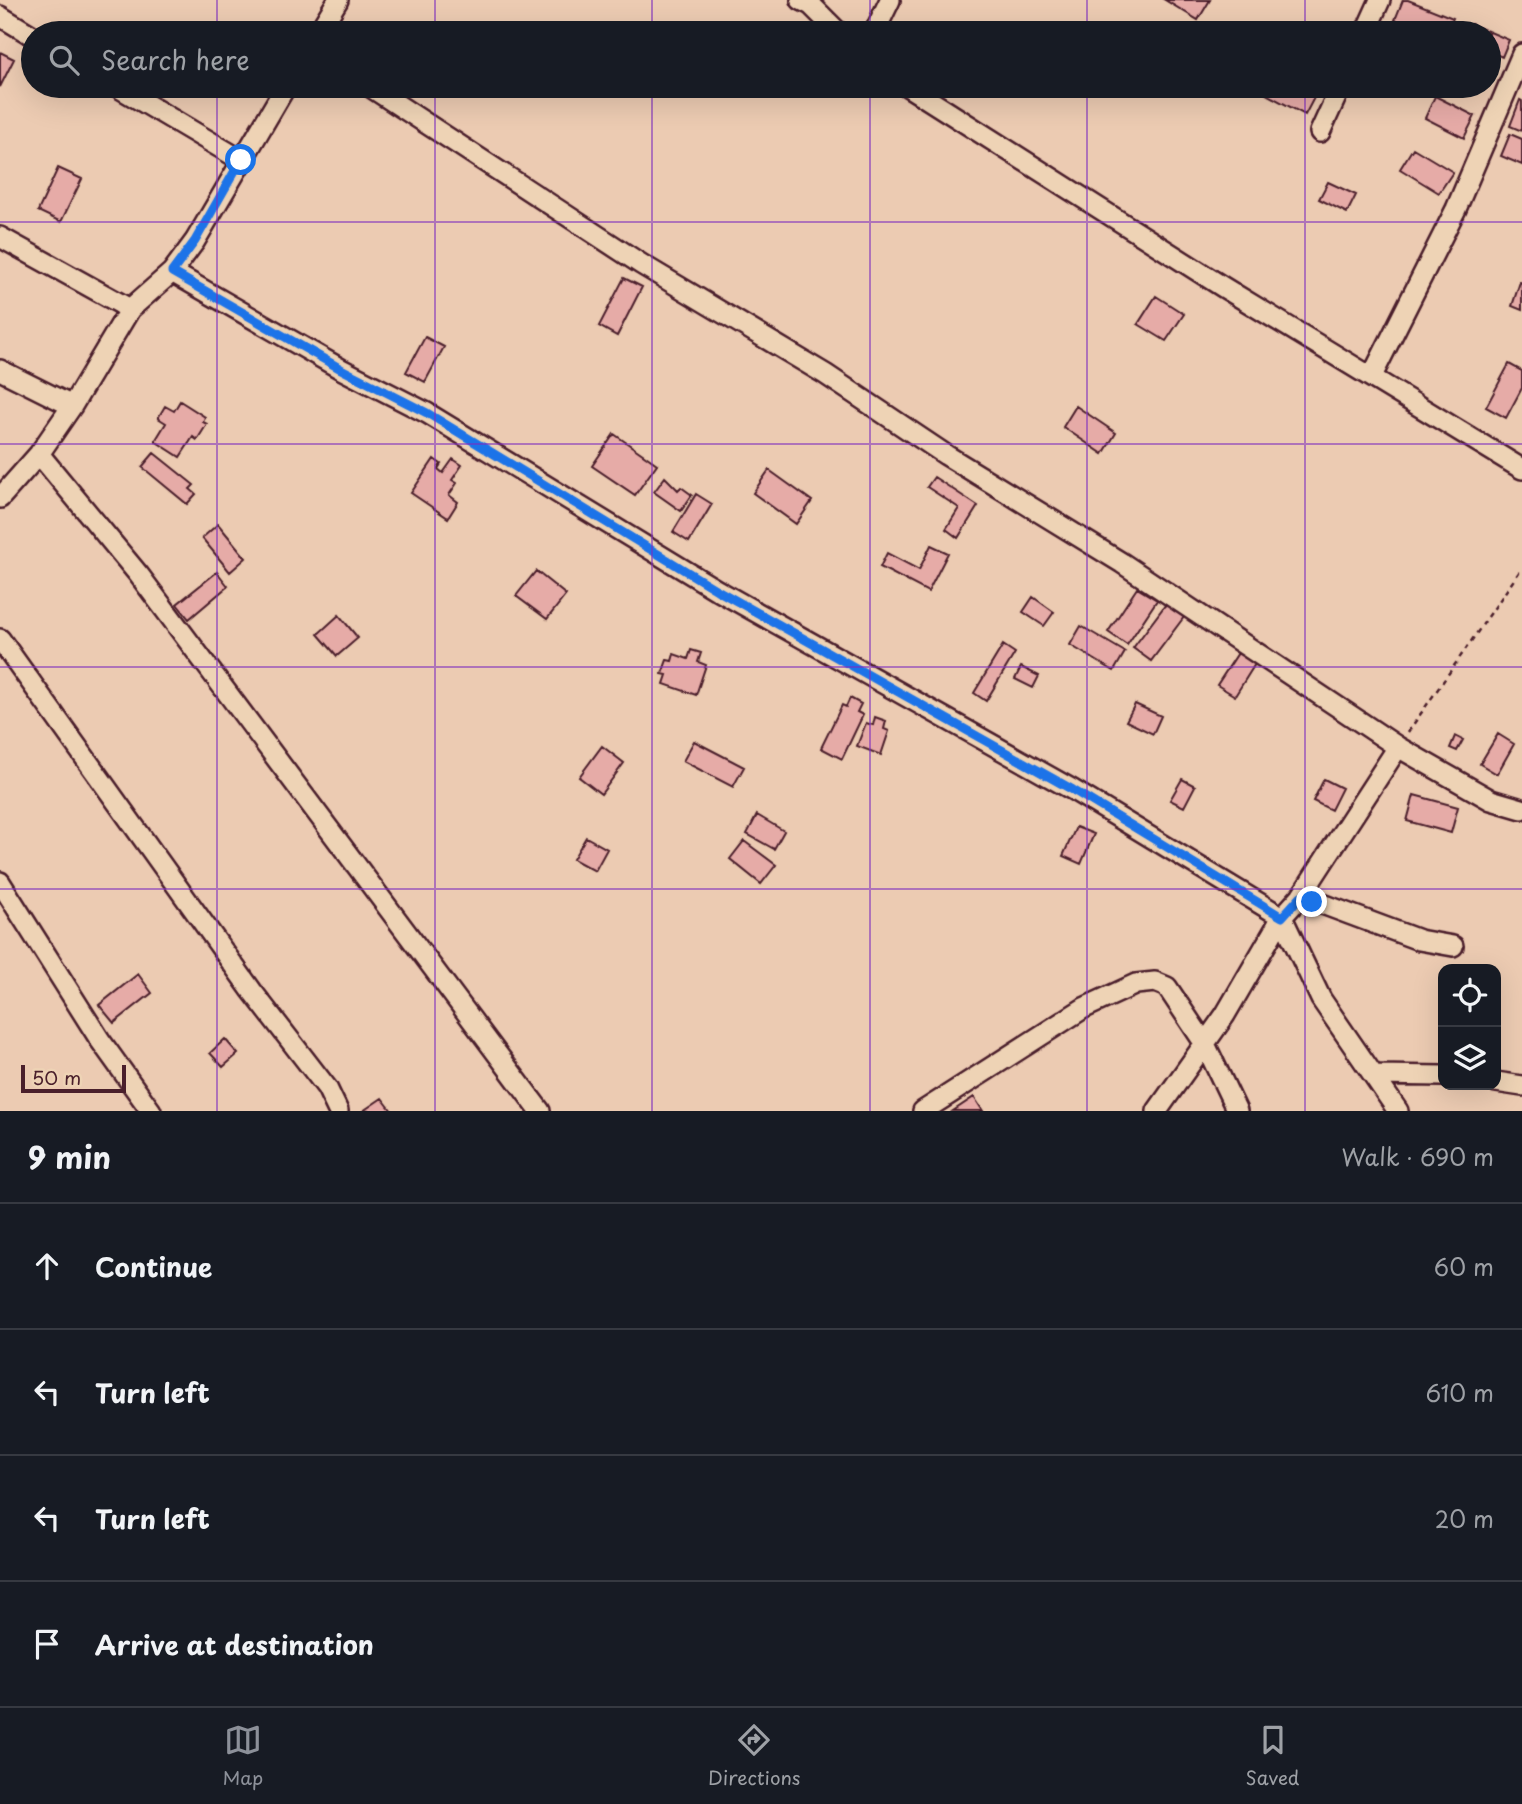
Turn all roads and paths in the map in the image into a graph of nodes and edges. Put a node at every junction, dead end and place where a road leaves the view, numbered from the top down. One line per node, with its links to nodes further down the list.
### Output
1 (338, 0): 6 (street)
2 (801, 0): 7 (street)
3 (891, 0): 8 (street)
4 (1380, 0): 9 (street)
5 (0, 16): 10 (street)
6 (325, 21)
7 (827, 21)
8 (880, 21)
9 (1370, 21)
10 (21, 29)
11 (1522, 54): 23 (street)
12 (136, 98): 18 (street)
13 (279, 98): 18 (street)
14 (387, 98): 30 (street)
15 (926, 98): 23 (street)
16 (1336, 98): 17 (street)
17 (1320, 132)
18 (241, 160): 20 (street)
19 (0, 237): 21 (street)
20 (172, 272): 21 (street); 34 (street)
21 (130, 309): 24 (street)
22 (0, 370): 24 (street)
23 (1372, 376): 26 (street)
24 (72, 406): 25 (street)
25 (38, 454): 27 (street); 43 (street)
26 (1522, 470)
27 (0, 498)
28 (1522, 568): 30 (path)
29 (0, 639): 42 (street)
30 (1398, 747): 31 (street); 33 (street)
31 (1522, 809)
32 (0, 882): 41 (street)
33 (1301, 896): 34 (street); 35 (street)
34 (1282, 917): 36 (street); 37 (street)
35 (1453, 946)
36 (1205, 1044): 44 (street); 45 (street); 46 (street)
37 (1375, 1075): 38 (street); 47 (street)
38 (1438, 1076)
39 (1501, 1083): 40 (street)
40 (1522, 1086)
41 (152, 1111)
42 (338, 1111)
43 (540, 1111)
44 (923, 1111)
45 (1157, 1111)
46 (1237, 1111)
47 (1398, 1111)

